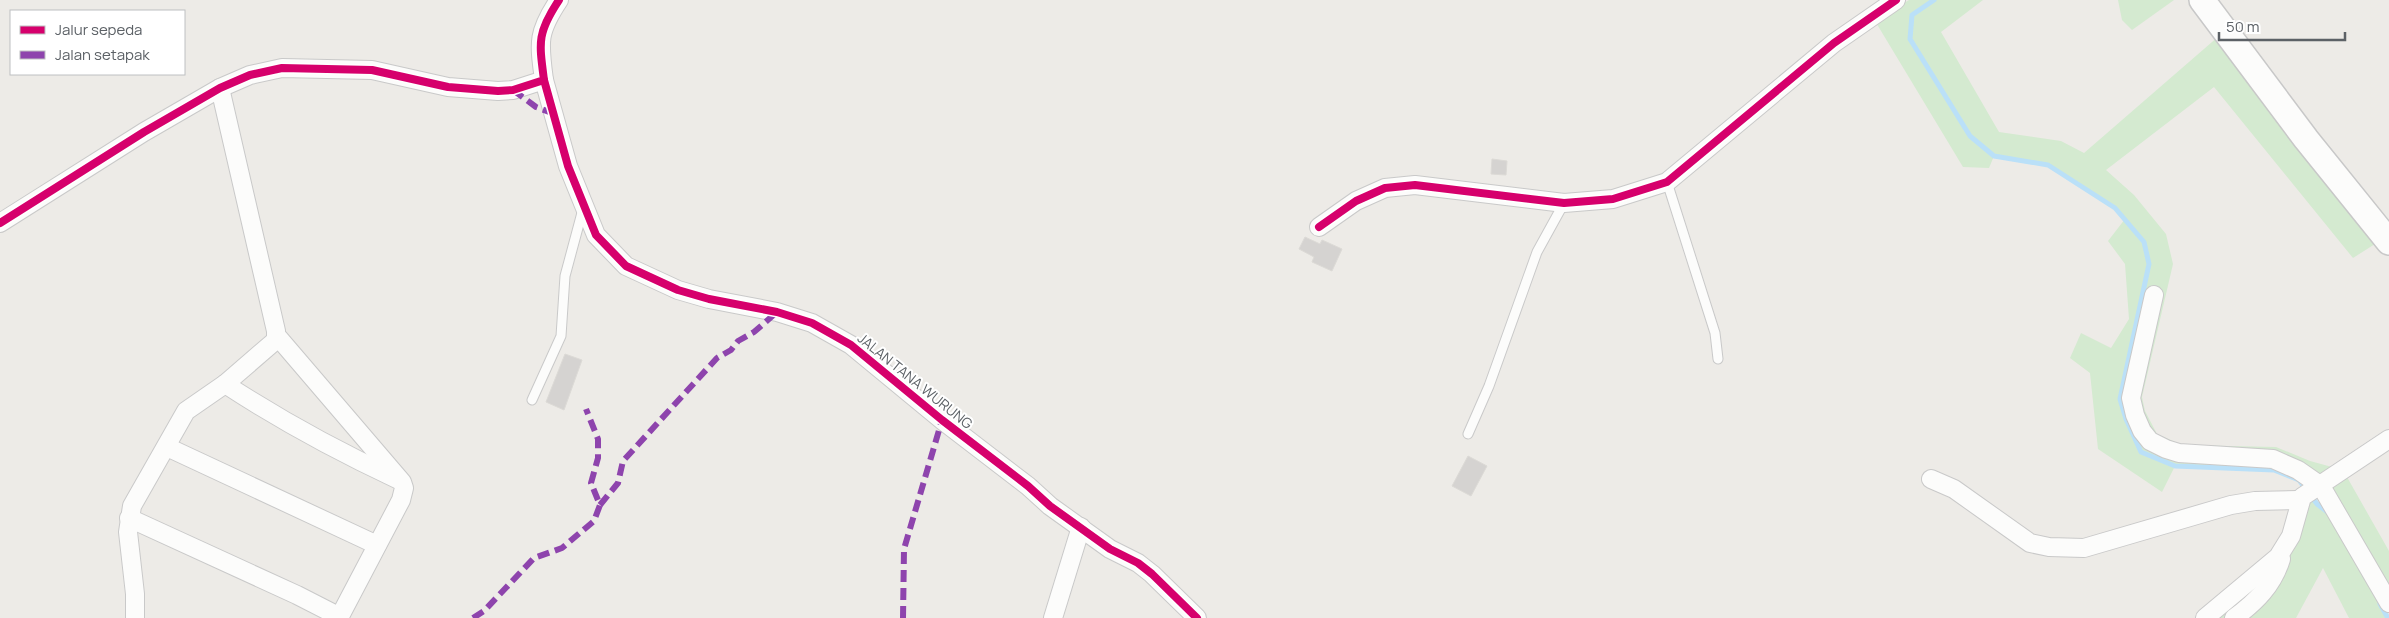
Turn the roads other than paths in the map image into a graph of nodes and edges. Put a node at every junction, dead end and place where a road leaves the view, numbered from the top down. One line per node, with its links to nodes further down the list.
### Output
1 (559, 0): 4 (street, JALAN TANA WURUNG)
2 (1896, 0): 6 (street)
3 (2202, 0): 11 (street)
4 (544, 80): 5 (street); 8 (street, JALAN TANA WURUNG)
5 (220, 88): 9 (street); 13 (street)
6 (1667, 182): 7 (street); 14 (lane)
7 (1564, 203): 10 (street); 17 (lane)
8 (584, 204): 16 (lane); 24 (street, JALAN TANA WURUNG)
9 (0, 223)
10 (1319, 227)
11 (2389, 242)
12 (2154, 295): 22 (street)
13 (277, 336): 15 (street); 21 (street)
14 (1718, 359)
15 (225, 384): 19 (street); 21 (street)
16 (532, 400)
17 (1468, 434)
18 (2389, 439): 22 (street)
19 (167, 447): 23 (street); 25 (street)
20 (1931, 479): 22 (street)
21 (402, 482): 25 (street)
22 (2309, 493): 26 (street); 27 (street)
23 (129, 518): 28 (street); 29 (street)
24 (1081, 527): 30 (street); 31 (street, JALAN TANA WURUNG)
25 (377, 546): 29 (street)
26 (2285, 546): 32 (street); 33 (street)
27 (2389, 603)
28 (139, 616)
29 (339, 618)
30 (1053, 618)
31 (1197, 618)
32 (2205, 618)
33 (2234, 618)

